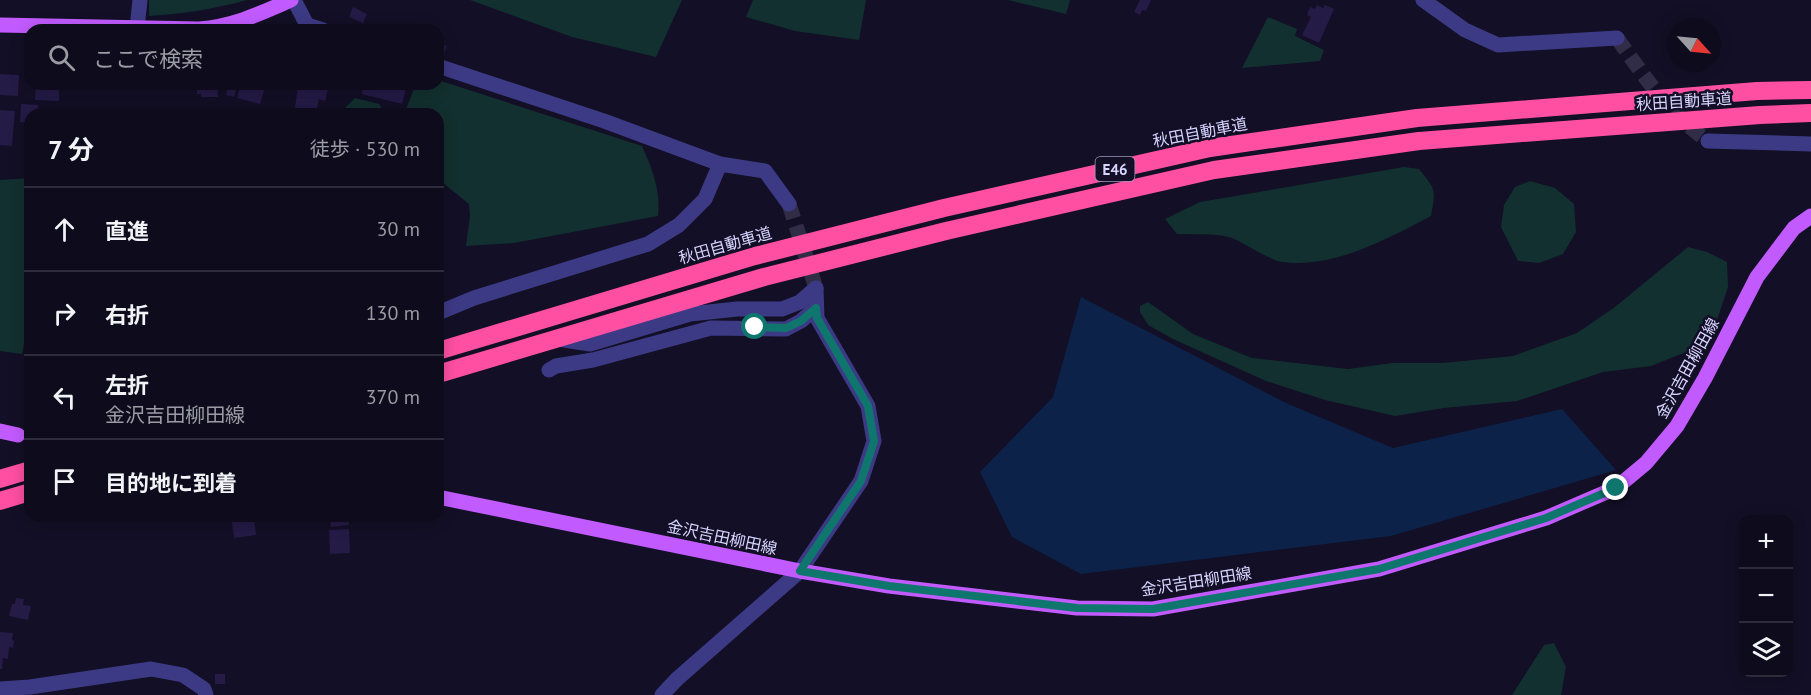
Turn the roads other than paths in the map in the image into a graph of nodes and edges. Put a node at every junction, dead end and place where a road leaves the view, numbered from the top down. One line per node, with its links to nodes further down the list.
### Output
1 (140, 0): 4 (street)
2 (292, 0): 5 (main road); 6 (street)
3 (1423, 0): 9 (street)
4 (137, 24)
5 (230, 24)
6 (306, 24)
7 (0, 26): 8 (main road)
8 (24, 26)
9 (1617, 38)
10 (444, 68): 15 (street)
11 (1811, 90): 21 (highway, 秋田自動車道 / E46)
12 (1811, 113): 20 (highway, 秋田自動車道 / E46)
13 (1708, 141): 14 (street)
14 (1811, 144)
15 (720, 164): 16 (street); 19 (street)
16 (789, 204)
17 (1811, 216): 31 (main road, 金沢吉田柳田線)
18 (816, 308): 20 (street); 22 (street); 31 (street)
19 (444, 310)
20 (556, 339): 23 (highway, 秋田自動車道 / E46)
21 (444, 349)
22 (549, 370)
23 (444, 372)
24 (0, 431): 25 (main road)
25 (18, 435)
26 (24, 472): 27 (highway)
27 (0, 479)
28 (24, 494): 30 (highway)
29 (444, 497): 31 (main road, 金沢吉田柳田線)
30 (0, 501)
31 (800, 571): 34 (street)
32 (0, 689): 33 (street)
33 (206, 695)
34 (662, 695)

